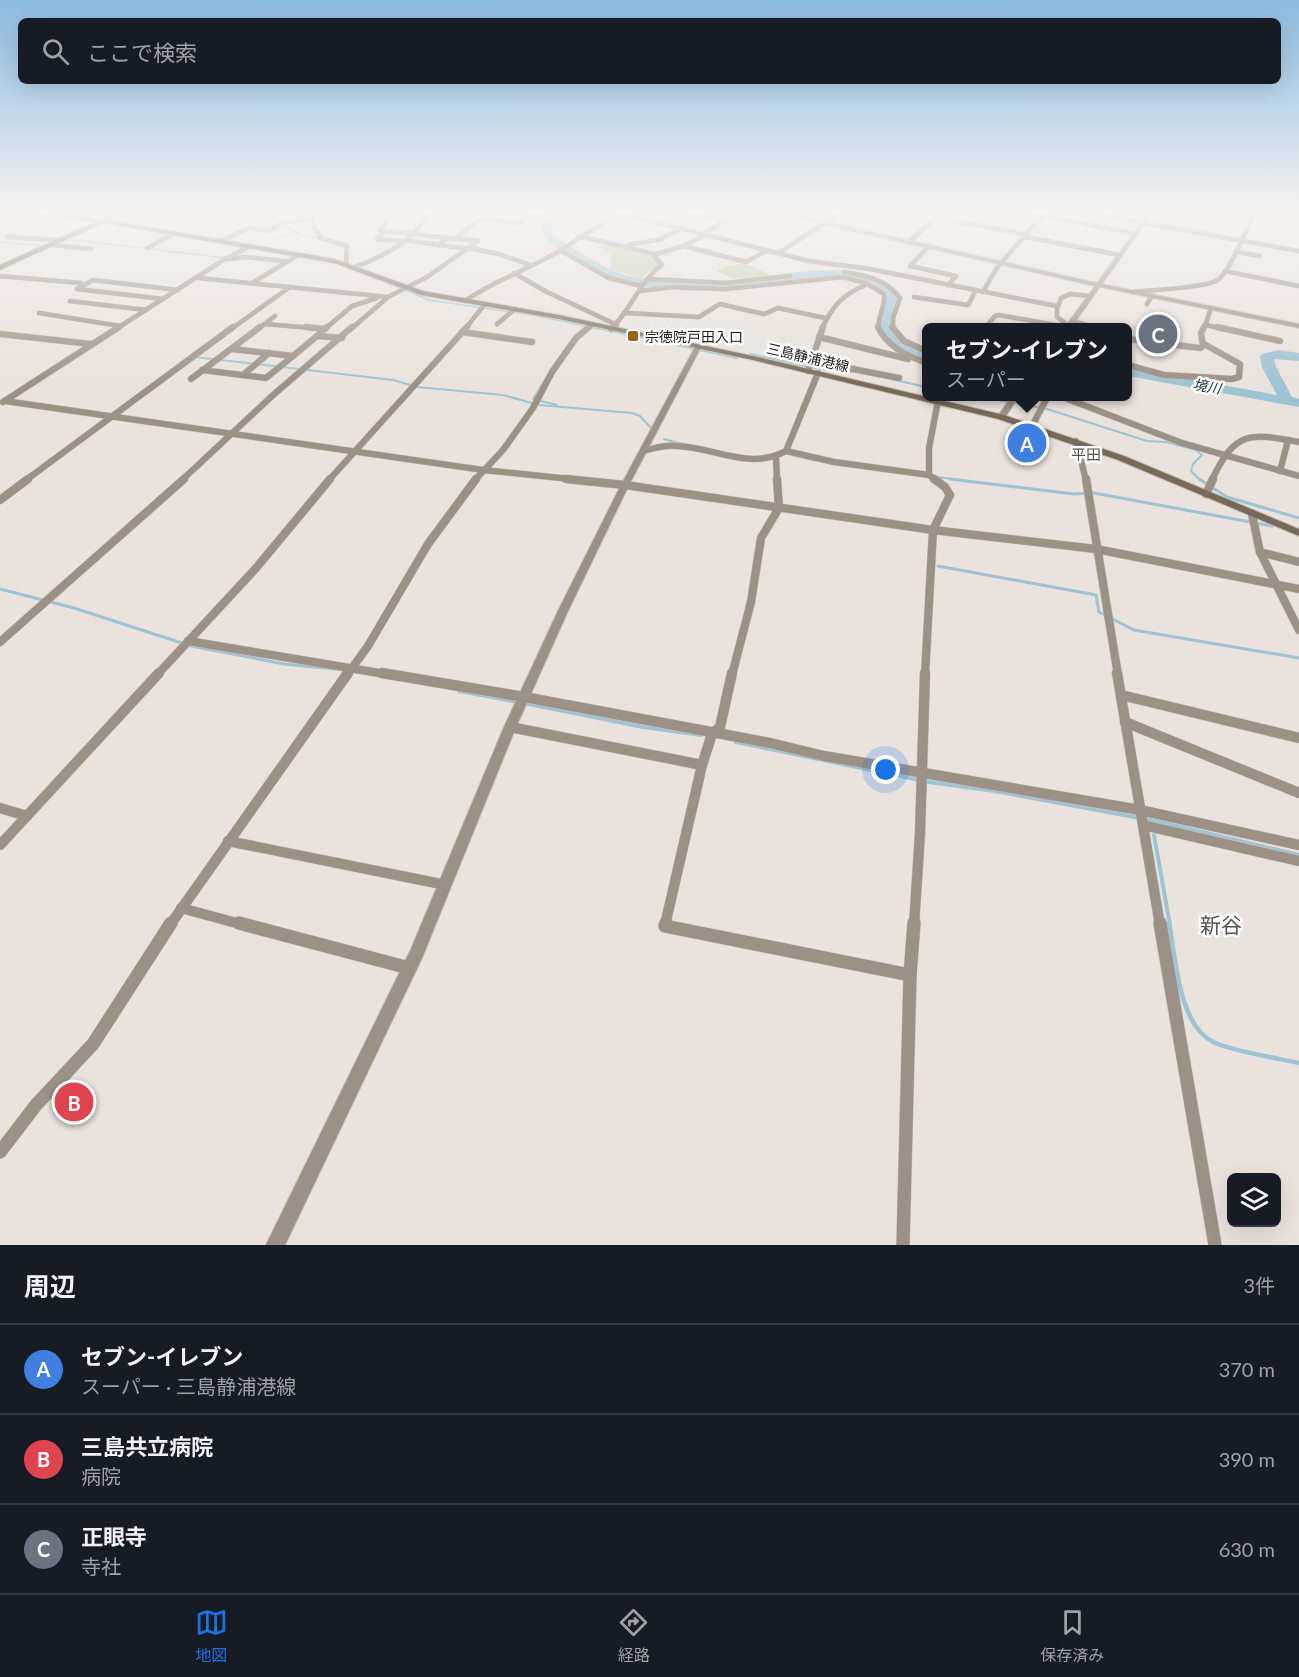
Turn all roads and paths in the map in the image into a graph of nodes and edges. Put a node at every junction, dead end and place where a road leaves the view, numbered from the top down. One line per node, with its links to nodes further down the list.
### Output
1 (213, 268): 19 (street)
2 (274, 268): 20 (street)
3 (358, 268): 30 (main road, 三島静浦港線)
4 (440, 268): 30 (street)
5 (524, 268): 16 (street)
6 (593, 268): 23 (street)
7 (657, 268): 23 (street)
8 (870, 268): 26 (street)
9 (920, 268): 26 (street)
10 (997, 268): 33 (street)
11 (1025, 268): 27 (street)
12 (1111, 268): 27 (street)
13 (1227, 268): 15 (street)
14 (1254, 268): 18 (street)
15 (1225, 271): 18 (street); 34 (street)
16 (514, 273): 43 (street); 64 (street)
17 (0, 276): 21 (street)
18 (1252, 276): 28 (street)
19 (198, 278): 20 (street); 31 (street)
20 (252, 283): 29 (street)
21 (81, 284)
22 (129, 284): 31 (street); 35 (street); 35 (street)
23 (643, 284): 24 (street); 24 (street); 50 (street)
24 (676, 284): 25 (street); 78 (street)
25 (868, 284): 53 (street); 81 (street)
26 (948, 285): 32 (street)
27 (1099, 285): 34 (street); 36 (street)
28 (1299, 286)
29 (291, 287): 38 (street); 96 (street)
30 (408, 289): 39 (street); 43 (main road, 三島静浦港線)
31 (178, 290): 41 (street)
32 (976, 290): 33 (street); 40 (street)
33 (984, 292): 46 (street)
34 (1133, 292): 37 (street)
35 (113, 293): 41 (street)
36 (1089, 296): 46 (street); 57 (street)
37 (1152, 296): 45 (street); 47 (street)
38 (380, 297): 39 (street); 65 (street)
39 (388, 297): 70 (street)
40 (914, 297)
41 (163, 299): 49 (street)
42 (70, 301): 49 (street)
43 (465, 301): 44 (main road, 三島静浦港線)
44 (485, 304): 48 (main road, 三島静浦港線); 66 (street)
45 (1147, 304)
46 (1056, 306): 56 (street)
47 (1211, 308): 61 (street); 63 (street)
48 (515, 309): 59 (street); 60 (main road, 三島静浦港線)
49 (146, 310): 62 (street)
50 (626, 312): 53 (street); 64 (street)
51 (39, 313): 62 (street)
52 (275, 316): 58 (street)
53 (825, 318): 69 (street)
54 (989, 323): 55 (street)
55 (1054, 323)
56 (1065, 323)
57 (1069, 323)
58 (265, 324): 65 (street); 76 (street)
59 (497, 324)
60 (592, 325): 64 (main road, 三島静浦港線); 108 (street)
61 (1206, 325): 72 (street); 75 (street)
62 (120, 326): 74 (street)
63 (1299, 326)
64 (614, 327): 77 (main road, 三島静浦港線)
65 (325, 329): 68 (street)
66 (462, 332): 73 (street); 105 (street)
67 (0, 334): 74 (street)
68 (317, 336): 70 (street); 80 (street)
69 (819, 337): 82 (street); 83 (street)
70 (342, 338): 99 (street)
71 (1132, 340): 75 (street)
72 (1280, 340)
73 (532, 342)
74 (91, 344): 95 (street)
75 (1204, 344): 84 (street)
76 (232, 349): 79 (street); 85 (street)
77 (697, 349): 86 (main road, 三島静浦港線); 103 (street)
78 (922, 349)
79 (269, 353): 80 (street); 87 (street)
80 (292, 356): 87 (street)
81 (922, 360)
82 (812, 361): 86 (street); 88 (street)
83 (922, 361)
84 (1132, 366)
85 (202, 370): 87 (street); 89 (street)
86 (813, 372): 90 (main road, 三島静浦港線); 104 (street)
87 (243, 375)
88 (899, 378)
89 (191, 379)
90 (922, 397)
91 (938, 401): 97 (main road, 三島静浦港線); 110 (street)
92 (1012, 401): 97 (street)
93 (1045, 401): 98 (street)
94 (1073, 401): 106 (street)
95 (2, 402): 96 (street)
96 (112, 417): 99 (street); 114 (street)
97 (1001, 417): 98 (main road, 三島静浦港線)
98 (1032, 426): 101 (main road, 三島静浦港線)
99 (231, 434): 105 (street); 126 (street)
100 (1288, 440): 102 (street); 106 (street); 109 (street)
101 (1076, 441): 113 (main road, 三島静浦港線); 119 (street)
102 (1299, 442)
103 (643, 451): 107 (street); 112 (street)
104 (786, 451): 107 (street); 110 (street)
105 (352, 452): 108 (street); 125 (street)
106 (1224, 456): 109 (street); 113 (street)
107 (776, 458): 115 (street)
108 (483, 470): 112 (street); 127 (street)
109 (1280, 471): 111 (street)
110 (929, 475): 117 (street)
111 (1299, 476)
112 (625, 485): 115 (street); 129 (street)
113 (1206, 494): 116 (main road, 三島静浦港線)
114 (0, 500)
115 (779, 508): 117 (street); 132 (street)
116 (1252, 514): 118 (main road, 三島静浦港線); 120 (street)
117 (933, 530): 119 (street); 135 (street)
118 (1299, 533)
119 (1096, 549): 122 (street); 128 (street)
120 (1260, 552): 121 (street); 122 (street)
121 (1299, 562)
122 (1277, 584): 123 (street); 124 (street)
123 (1299, 589)
124 (1299, 630)
125 (188, 640): 127 (street); 139 (street)
126 (0, 642)
127 (351, 669): 129 (street); 141 (street)
128 (1121, 695): 130 (street); 133 (street)
129 (522, 701): 131 (street); 132 (street)
130 (1125, 722): 136 (street); 138 (street)
131 (510, 727): 134 (street); 145 (street)
132 (714, 732): 134 (street); 135 (street)
133 (1299, 738)
134 (702, 765): 148 (street)
135 (922, 773): 138 (street); 148 (street)
136 (1299, 794)
137 (0, 808): 139 (street)
138 (1140, 810): 140 (street); 143 (street)
139 (27, 816): 142 (street)
140 (1143, 825): 144 (street); 152 (street)
141 (228, 841): 145 (street); 146 (street)
142 (0, 845)
143 (1299, 845)
144 (1299, 861)
145 (446, 885): 147 (street)
146 (181, 908): 147 (street); 149 (street)
147 (409, 968): 150 (street)
148 (910, 975): 151 (street)
149 (0, 1152)
150 (275, 1245)
151 (903, 1245)
152 (1215, 1245)

